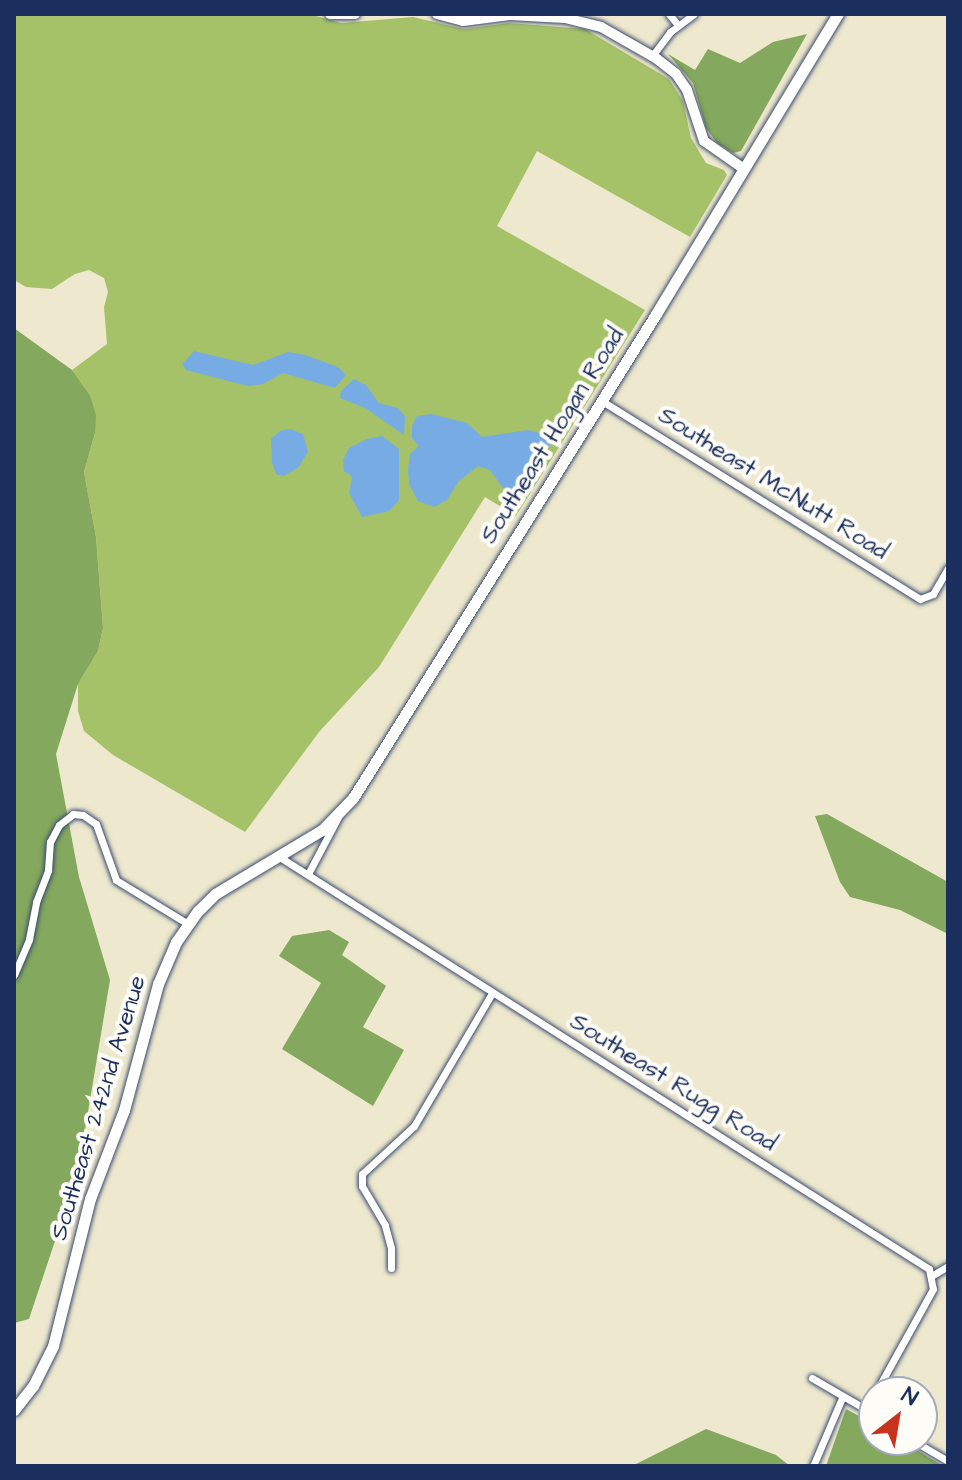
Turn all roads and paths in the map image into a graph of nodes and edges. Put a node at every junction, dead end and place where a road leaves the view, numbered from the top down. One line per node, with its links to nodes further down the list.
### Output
1 (330, 14): 2 (main road)
2 (355, 14)
3 (437, 14): 8 (main road)
4 (669, 14): 7 (street)
5 (694, 14): 7 (street)
6 (838, 14): 9 (main road, Southeast Hogan Road)
7 (678, 25): 8 (street)
8 (652, 56): 9 (main road)
9 (744, 169): 10 (main road, Southeast Hogan Road)
10 (602, 401): 11 (street, Southeast McNutt Road); 12 (main road, Southeast Hogan Road)
11 (948, 568)
12 (338, 815): 13 (main road, Southeast Hogan Road); 14 (street)
13 (278, 856): 14 (street, Southeast Rugg Road); 15 (main road, Southeast 242nd Avenue)
14 (308, 874): 17 (street, Southeast Rugg Road)
15 (188, 924): 16 (street); 25 (main road, Southeast 242nd Avenue)
16 (14, 975)
17 (492, 993): 19 (street); 20 (street, Southeast Rugg Road)
18 (948, 1266): 20 (street)
19 (391, 1268)
20 (933, 1275): 21 (street)
21 (885, 1376)
22 (812, 1378): 23 (street)
23 (842, 1398): 24 (street); 26 (street)
24 (858, 1406)
25 (14, 1410)
26 (813, 1466)

